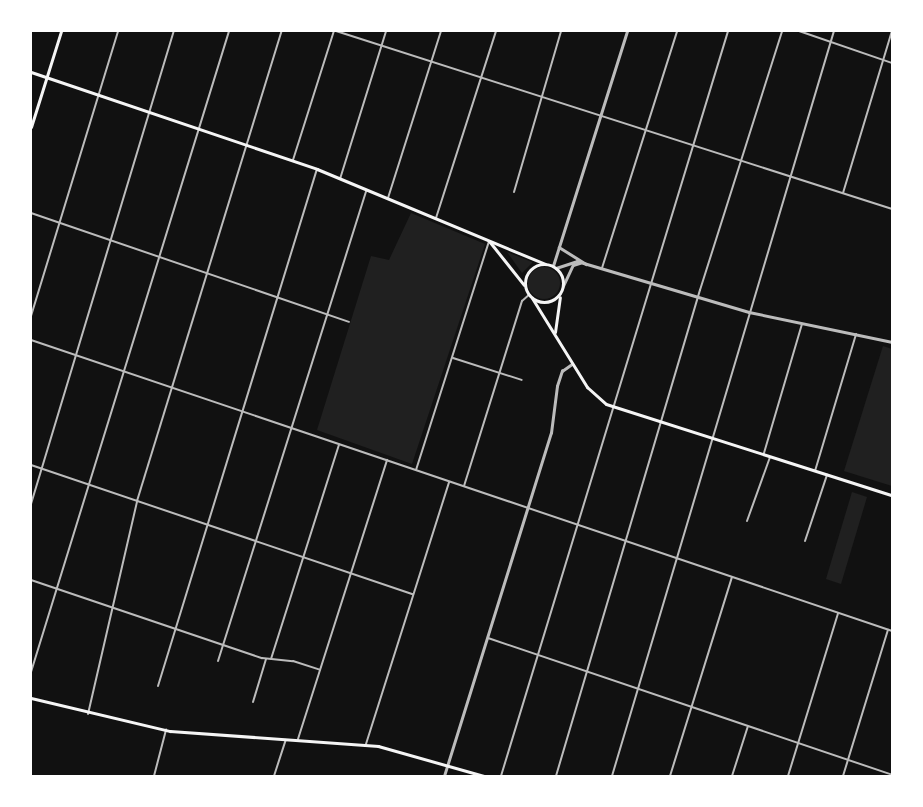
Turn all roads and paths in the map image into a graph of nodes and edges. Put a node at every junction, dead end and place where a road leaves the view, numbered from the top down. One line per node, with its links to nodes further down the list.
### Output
1 (61, 31): 25 (main road)
2 (118, 31): 26 (street)
3 (174, 31): 28 (street)
4 (229, 31): 31 (street)
5 (282, 31): 33 (street)
6 (335, 31): 19 (street); 36 (street)
7 (386, 31): 19 (street)
8 (441, 31): 21 (street)
9 (496, 31): 24 (street)
10 (562, 31): 27 (street)
11 (627, 31): 29 (street)
12 (677, 31): 32 (street)
13 (728, 31): 34 (street)
14 (782, 31): 35 (street)
15 (799, 31): 18 (street)
16 (834, 31): 18 (street)
17 (892, 31): 20 (street)
18 (830, 43): 20 (street); 38 (street)
19 (381, 46): 21 (street); 39 (street)
20 (883, 60): 22 (street); 42 (street)
21 (432, 61): 24 (street); 43 (street)
22 (892, 63)
23 (31, 72): 25 (main road)
24 (482, 76): 27 (street); 46 (street)
25 (47, 77): 26 (main road); 30 (main road)
26 (98, 93): 28 (main road); 47 (street)
27 (541, 94): 29 (street); 41 (street)
28 (150, 112): 31 (main road); 48 (street)
29 (601, 114): 32 (street); 50 (street)
30 (31, 127)
31 (198, 128): 33 (main road); 51 (street)
32 (646, 128): 34 (street); 56 (street)
33 (245, 144): 36 (main road); 57 (street)
34 (693, 144): 35 (street); 58 (street)
35 (741, 159): 38 (street); 64 (street)
36 (293, 160): 37 (main road)
37 (317, 169): 39 (main road); 63 (street)
38 (790, 175): 42 (street); 65 (street)
39 (340, 178): 40 (main road)
40 (367, 190): 43 (main road); 66 (street)
41 (514, 192)
42 (843, 193): 44 (street)
43 (388, 199): 46 (main road)
44 (892, 209)
45 (31, 213): 47 (street)
46 (436, 218): 49 (main road)
47 (59, 222): 48 (street); 67 (street)
48 (111, 240): 51 (street); 74 (street)
49 (489, 240): 53 (main road); 59 (main road); 75 (street)
50 (559, 247): 54 (street); 55 (street)
51 (158, 256): 57 (street); 77 (street)
52 (582, 263): 54 (street); 55 (street); 60 (street)
53 (545, 264): 55 (main road); 59 (main road)
54 (587, 264): 56 (street)
55 (555, 267): 60 (main road)
56 (602, 268): 58 (street)
57 (206, 272): 63 (street); 80 (street)
58 (651, 283): 64 (street); 81 (street)
59 (525, 286): 62 (main road)
60 (563, 286): 61 (main road)
61 (560, 294): 62 (main road); 70 (main road)
62 (530, 296): 70 (main road); 78 (street)
63 (278, 297): 66 (street); 82 (street)
64 (698, 298): 65 (street); 83 (street)
65 (749, 312): 69 (street); 85 (street)
66 (327, 314): 68 (street); 84 (street)
67 (31, 316)
68 (348, 322)
69 (802, 324): 71 (street); 87 (street)
70 (555, 333): 76 (main road)
71 (856, 334): 73 (street); 93 (street)
72 (31, 340): 74 (street)
73 (892, 342)
74 (76, 355): 77 (street); 91 (street)
75 (452, 358): 78 (street); 92 (street)
76 (572, 364): 81 (main road); 101 (street)
77 (123, 371): 80 (street); 96 (street)
78 (500, 374): 79 (street); 97 (street)
79 (522, 380)
80 (171, 387): 82 (street); 99 (street)
81 (613, 408): 83 (main road); 103 (street)
82 (244, 412): 84 (street); 104 (street)
83 (662, 423): 85 (main road); 105 (street)
84 (293, 427): 86 (street); 107 (street)
85 (711, 439): 87 (main road); 109 (street)
86 (340, 444): 89 (street); 108 (street)
87 (763, 455): 88 (main road)
88 (770, 457): 93 (main road); 102 (street)
89 (387, 460): 92 (street); 110 (street)
90 (31, 465): 91 (street)
91 (42, 468): 96 (street); 100 (street)
92 (416, 470): 95 (street)
93 (816, 471): 94 (main road)
94 (827, 475): 98 (main road); 106 (street)
95 (449, 482): 97 (street); 114 (street)
96 (89, 484): 99 (street); 113 (street)
97 (464, 487): 101 (street)
98 (892, 495)
99 (136, 501): 104 (street); 115 (street)
100 (31, 504)
101 (528, 508): 103 (street); 120 (street)
102 (747, 521)
103 (577, 524): 105 (street); 122 (street)
104 (209, 525): 107 (street); 117 (street)
105 (626, 540): 109 (street); 128 (street)
106 (805, 541)
107 (256, 542): 108 (street); 121 (street)
108 (304, 557): 110 (street); 124 (street)
109 (676, 558): 111 (street); 130 (street)
110 (352, 574): 114 (street); 126 (street)
111 (732, 577): 116 (street); 133 (street)
112 (31, 580): 113 (street)
113 (56, 588): 115 (street); 127 (street)
114 (413, 594): 140 (street)
115 (112, 607): 117 (street); 134 (street)
116 (838, 613): 118 (street); 139 (street)
117 (176, 629): 121 (street); 129 (street)
118 (888, 630): 119 (street); 141 (street)
119 (892, 631)
120 (488, 638): 122 (street); 142 (street)
121 (223, 646): 123 (street); 125 (street)
122 (537, 654): 128 (street); 148 (street)
123 (266, 659): 124 (street); 132 (street)
124 (271, 659): 126 (street)
125 (218, 661)
126 (320, 670): 138 (street)
127 (31, 672)
128 (587, 672): 130 (street); 149 (street)
129 (158, 686)
130 (638, 688): 133 (street); 150 (street)
131 (31, 698): 134 (main road)
132 (253, 702)
133 (692, 707): 135 (street); 151 (street)
134 (88, 714): 136 (main road)
135 (748, 726): 139 (street); 152 (street)
136 (166, 730): 137 (main road); 144 (street)
137 (286, 739): 138 (main road); 145 (street)
138 (298, 739): 140 (main road)
139 (798, 743): 141 (street); 153 (street)
140 (365, 744): 142 (main road)
141 (848, 760): 143 (street); 154 (street)
142 (448, 764): 146 (street); 147 (main road)
143 (892, 774)
144 (154, 776)
145 (274, 776)
146 (444, 776)
147 (484, 776)
148 (501, 776)
149 (556, 776)
150 (612, 776)
151 (670, 776)
152 (732, 776)
153 (788, 776)
154 (843, 776)

